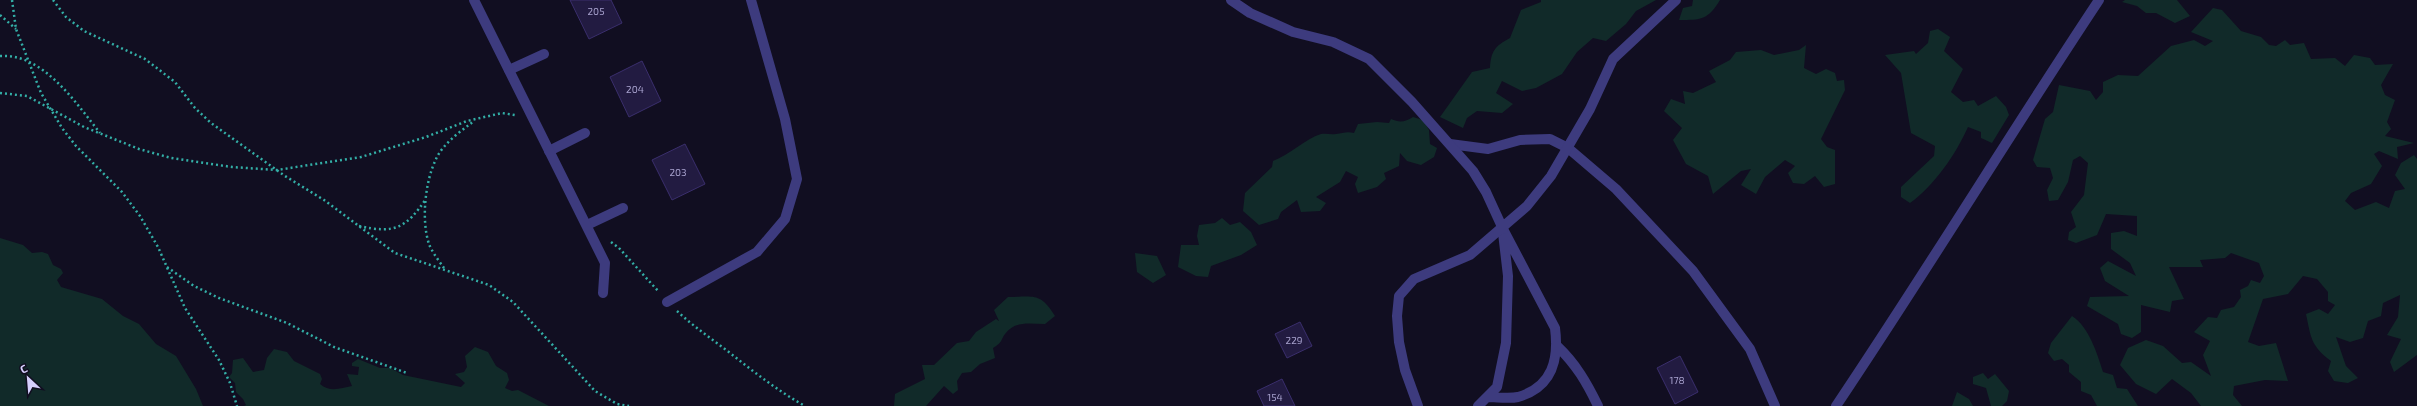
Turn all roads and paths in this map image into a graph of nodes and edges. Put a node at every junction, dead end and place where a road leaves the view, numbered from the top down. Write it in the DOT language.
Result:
graph roads {
  1 [pos="12,0"];
  2 [pos="53,0"];
  3 [pos="474,0"];
  4 [pos="751,0"];
  5 [pos="1231,0"];
  6 [pos="1676,0"];
  7 [pos="2099,0"];
  8 [pos="0,14"];
  9 [pos="16,30"];
  10 [pos="544,54"];
  11 [pos="0,56"];
  12 [pos="30,62"];
  13 [pos="509,70"];
  14 [pos="1,93"];
  15 [pos="52,111"];
  16 [pos="533,118"];
  17 [pos="476,119"];
  18 [pos="586,133"];
  19 [pos="100,134"];
  20 [pos="1450,144"];
  21 [pos="1568,148"];
  22 [pos="549,151"];
  23 [pos="277,170"];
  24 [pos="427,197"];
  25 [pos="623,208"];
  26 [pos="357,226"];
  27 [pos="589,229"];
  28 [pos="1503,229"];
  29 [pos="166,267"];
  30 [pos="444,268"];
  31 [pos="603,293"];
  32 [pos="667,302"];
  33 [pos="1557,346"];
  34 [pos="407,373"];
  35 [pos="1487,397"];
  36 [pos="236,406"];
  37 [pos="629,406"];
  38 [pos="805,406"];
  39 [pos="1418,406"];
  40 [pos="1478,406"];
  41 [pos="1598,406"];
  42 [pos="1775,406"];
  43 [pos="1836,406"];
  1 -- 9 [label="path"];
  2 -- 23 [label="path"];
  3 -- 13 [label="street"];
  4 -- 32 [label="street"];
  5 -- 20 [label="street"];
  6 -- 21 [label="street"];
  7 -- 43 [label="street"];
  8 -- 9 [label="path"];
  9 -- 12 [label="path"];
  10 -- 13 [label="street"];
  11 -- 12 [label="path"];
  12 -- 15 [label="path"];
  12 -- 19 [label="path"];
  13 -- 16 [label="street"];
  14 -- 15 [label="path"];
  15 -- 19 [label="path"];
  15 -- 29 [label="path"];
  16 -- 17 [label="path"];
  16 -- 22 [label="street"];
  17 -- 23 [label="path"];
  17 -- 24 [label="path"];
  18 -- 22 [label="street"];
  19 -- 23 [label="path"];
  20 -- 21 [label="street"];
  20 -- 28 [label="street"];
  21 -- 28 [label="street"];
  21 -- 42 [label="street"];
  22 -- 27 [label="street"];
  23 -- 26 [label="path"];
  24 -- 26 [label="path"];
  24 -- 30 [label="path"];
  25 -- 27 [label="street"];
  26 -- 30 [label="path"];
  27 -- 31 [label="street"];
  27 -- 32 [label="path"];
  28 -- 33 [label="street"];
  28 -- 35 [label="street"];
  28 -- 39 [label="street"];
  29 -- 34 [label="path"];
  29 -- 36 [label="path"];
  30 -- 37 [label="path"];
  32 -- 38 [label="path"];
  33 -- 35 [label="street"];
  33 -- 41 [label="street"];
  35 -- 40 [label="street"];
}
